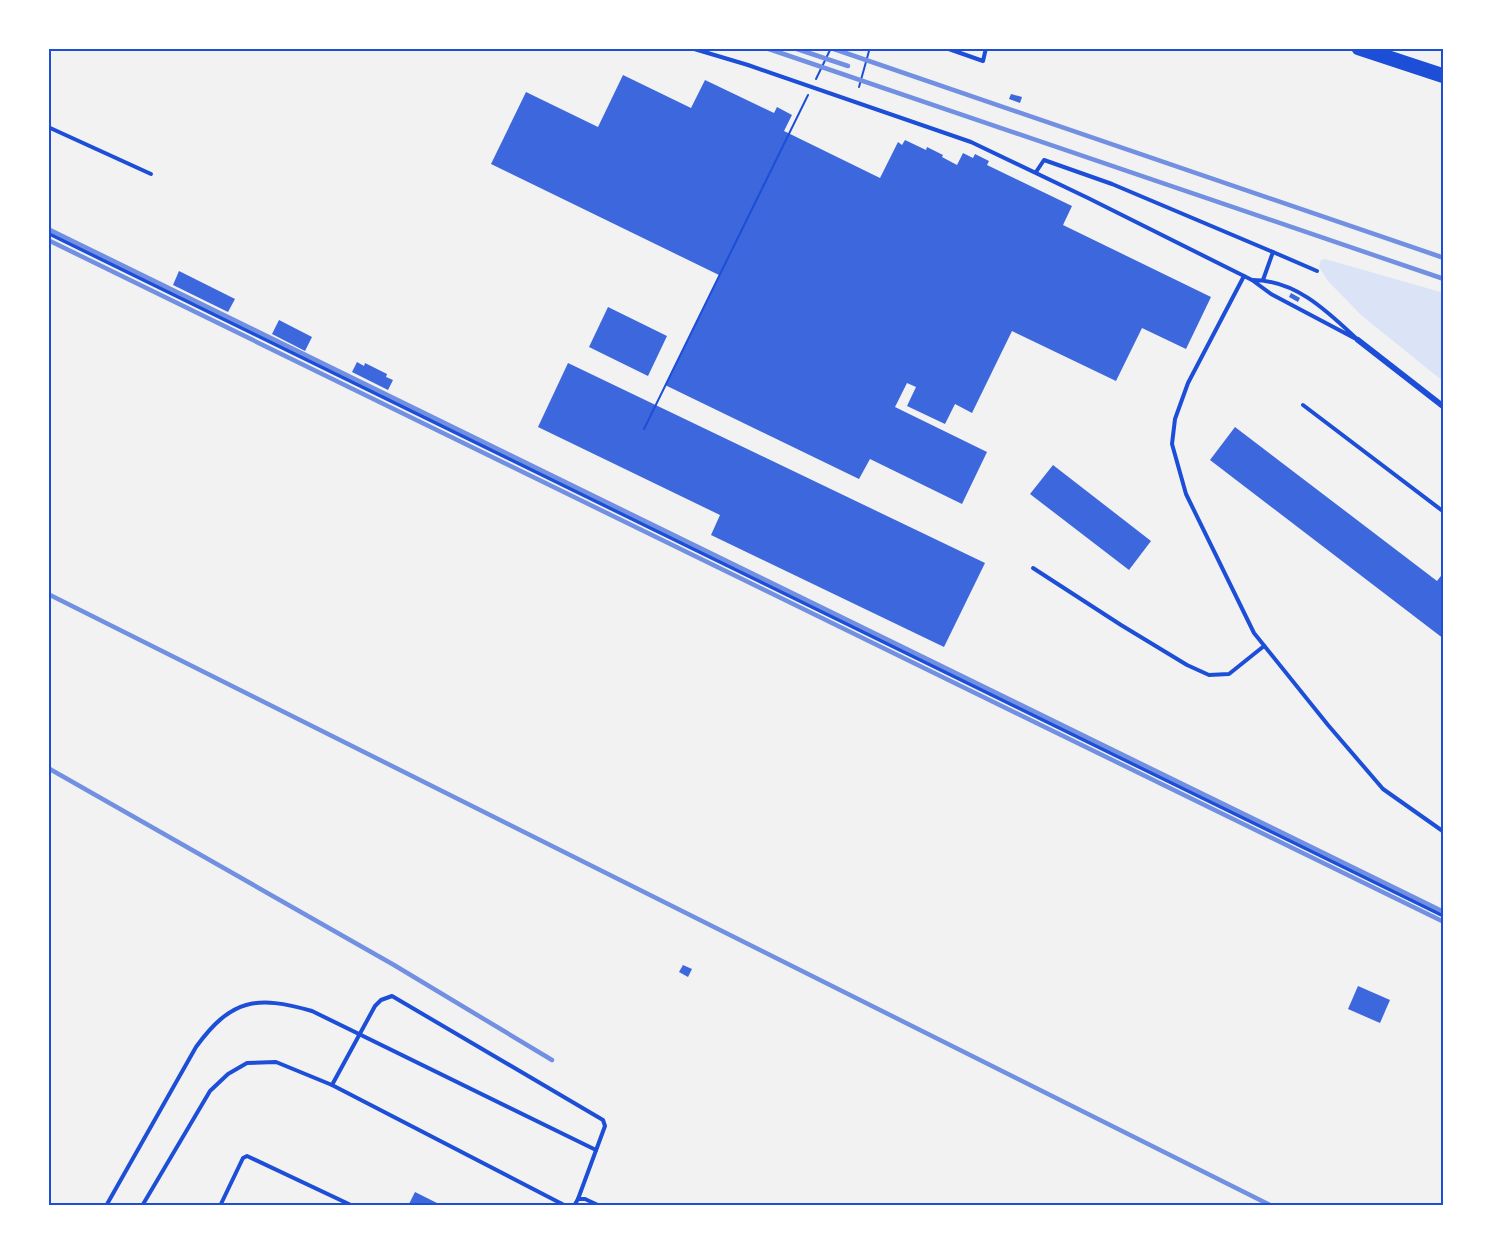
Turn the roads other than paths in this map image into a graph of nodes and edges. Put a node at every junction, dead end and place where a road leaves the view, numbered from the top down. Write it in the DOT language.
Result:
graph roads {
  1 [pos="691,48"];
  2 [pos="946,48"];
  3 [pos="987,48"];
  4 [pos="1359,48"];
  5 [pos="1444,76"];
  6 [pos="48,127"];
  7 [pos="1036,172"];
  8 [pos="152,174"];
  9 [pos="48,234"];
  10 [pos="1273,252"];
  11 [pos="1317,271"];
  12 [pos="1244,276"];
  13 [pos="1252,280"];
  14 [pos="1263,280"];
  15 [pos="1358,340"];
  16 [pos="1303,405"];
  17 [pos="1444,407"];
  18 [pos="1444,512"];
  19 [pos="1034,568"];
  20 [pos="1264,646"];
  21 [pos="1444,832"];
  22 [pos="1444,916"];
  23 [pos="359,1034"];
  24 [pos="332,1085"];
  25 [pos="596,1150"];
  26 [pos="578,1199"];
  27 [pos="106,1206"];
  28 [pos="142,1206"];
  29 [pos="220,1206"];
  30 [pos="353,1206"];
  31 [pos="566,1206"];
  32 [pos="574,1206"];
  33 [pos="600,1206"];
  1 -- 7 [label="lane"];
  2 -- 3 [label="lane"];
  4 -- 5 [label="highway"];
  6 -- 8 [label="lane"];
  7 -- 10 [label="lane"];
  7 -- 12 [label="lane"];
  9 -- 22 [label="lane"];
  10 -- 11 [label="lane"];
  10 -- 14 [label="lane"];
  12 -- 13 [label="lane"];
  12 -- 20 [label="lane"];
  13 -- 14 [label="lane"];
  13 -- 15 [label="lane"];
  14 -- 15 [label="lane"];
  15 -- 17 [label="street"];
  16 -- 18 [label="lane"];
  19 -- 20 [label="lane"];
  20 -- 21 [label="lane"];
  23 -- 24 [label="lane"];
  23 -- 25 [label="lane"];
  23 -- 25 [label="lane"];
  23 -- 27 [label="lane"];
  24 -- 28 [label="lane"];
  24 -- 31 [label="lane"];
  25 -- 26 [label="lane"];
  26 -- 32 [label="lane"];
  26 -- 33 [label="lane"];
  29 -- 30 [label="lane"];
}
